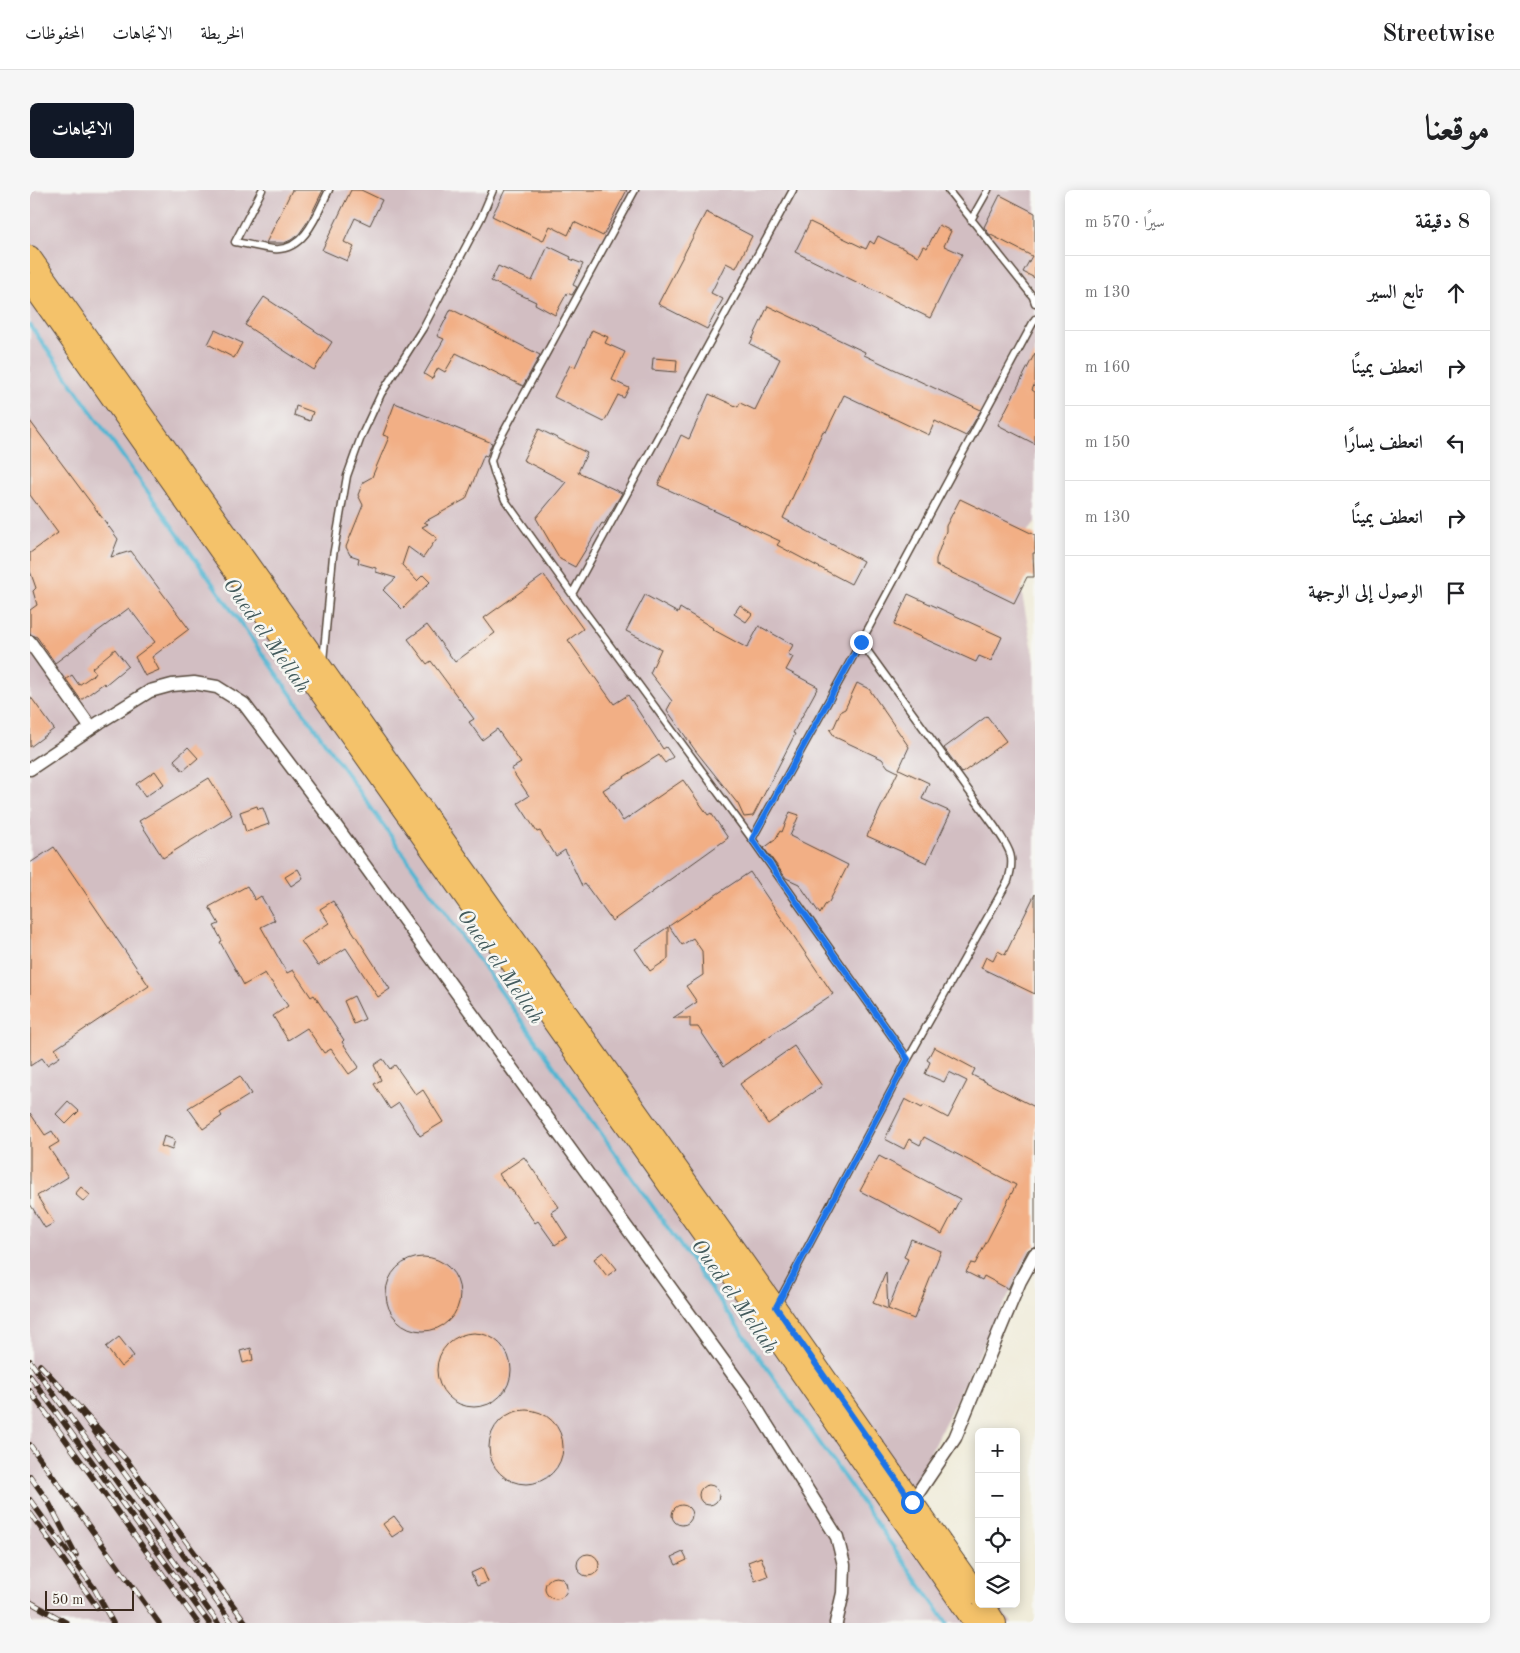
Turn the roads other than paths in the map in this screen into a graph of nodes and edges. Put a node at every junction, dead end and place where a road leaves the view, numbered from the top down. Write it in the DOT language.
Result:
graph roads {
  1 [pos="262,190"];
  2 [pos="329,190"];
  3 [pos="493,190"];
  4 [pos="635,190"];
  5 [pos="793,190"];
  6 [pos="948,190"];
  7 [pos="988,190"];
  8 [pos="971,220"];
  9 [pos="30,256"];
  10 [pos="30,283"];
  11 [pos="1035,303"];
  12 [pos="1035,319"];
  13 [pos="572,594"];
  14 [pos="30,642"];
  15 [pos="861,642"];
  16 [pos="322,670"];
  17 [pos="91,728"];
  18 [pos="30,769"];
  19 [pos="752,839"];
  20 [pos="908,1059"];
  21 [pos="1035,1254"];
  22 [pos="770,1315"];
  23 [pos="912,1502"];
  24 [pos="975,1590"];
  25 [pos="987,1608"];
  26 [pos="836,1623"];
  27 [pos="974,1623"];
  28 [pos="996,1623"];
  1 -- 2 [label="lane"];
  3 -- 16 [label="lane"];
  4 -- 13 [label="lane"];
  5 -- 13 [label="lane"];
  6 -- 8 [label="lane"];
  7 -- 8 [label="lane"];
  8 -- 11 [label="lane"];
  9 -- 16 [label="main road"];
  10 -- 22 [label="main road"];
  12 -- 15 [label="lane"];
  13 -- 19 [label="lane"];
  14 -- 17 [label="street"];
  15 -- 19 [label="lane"];
  15 -- 20 [label="lane"];
  16 -- 22 [label="main road"];
  17 -- 18 [label="street"];
  17 -- 26 [label="street"];
  19 -- 20 [label="lane"];
  20 -- 22 [label="lane"];
  21 -- 23 [label="street"];
  22 -- 23 [label="main road"];
  22 -- 27 [label="main road"];
  23 -- 24 [label="main road"];
  25 -- 28 [label="main road"];
}
